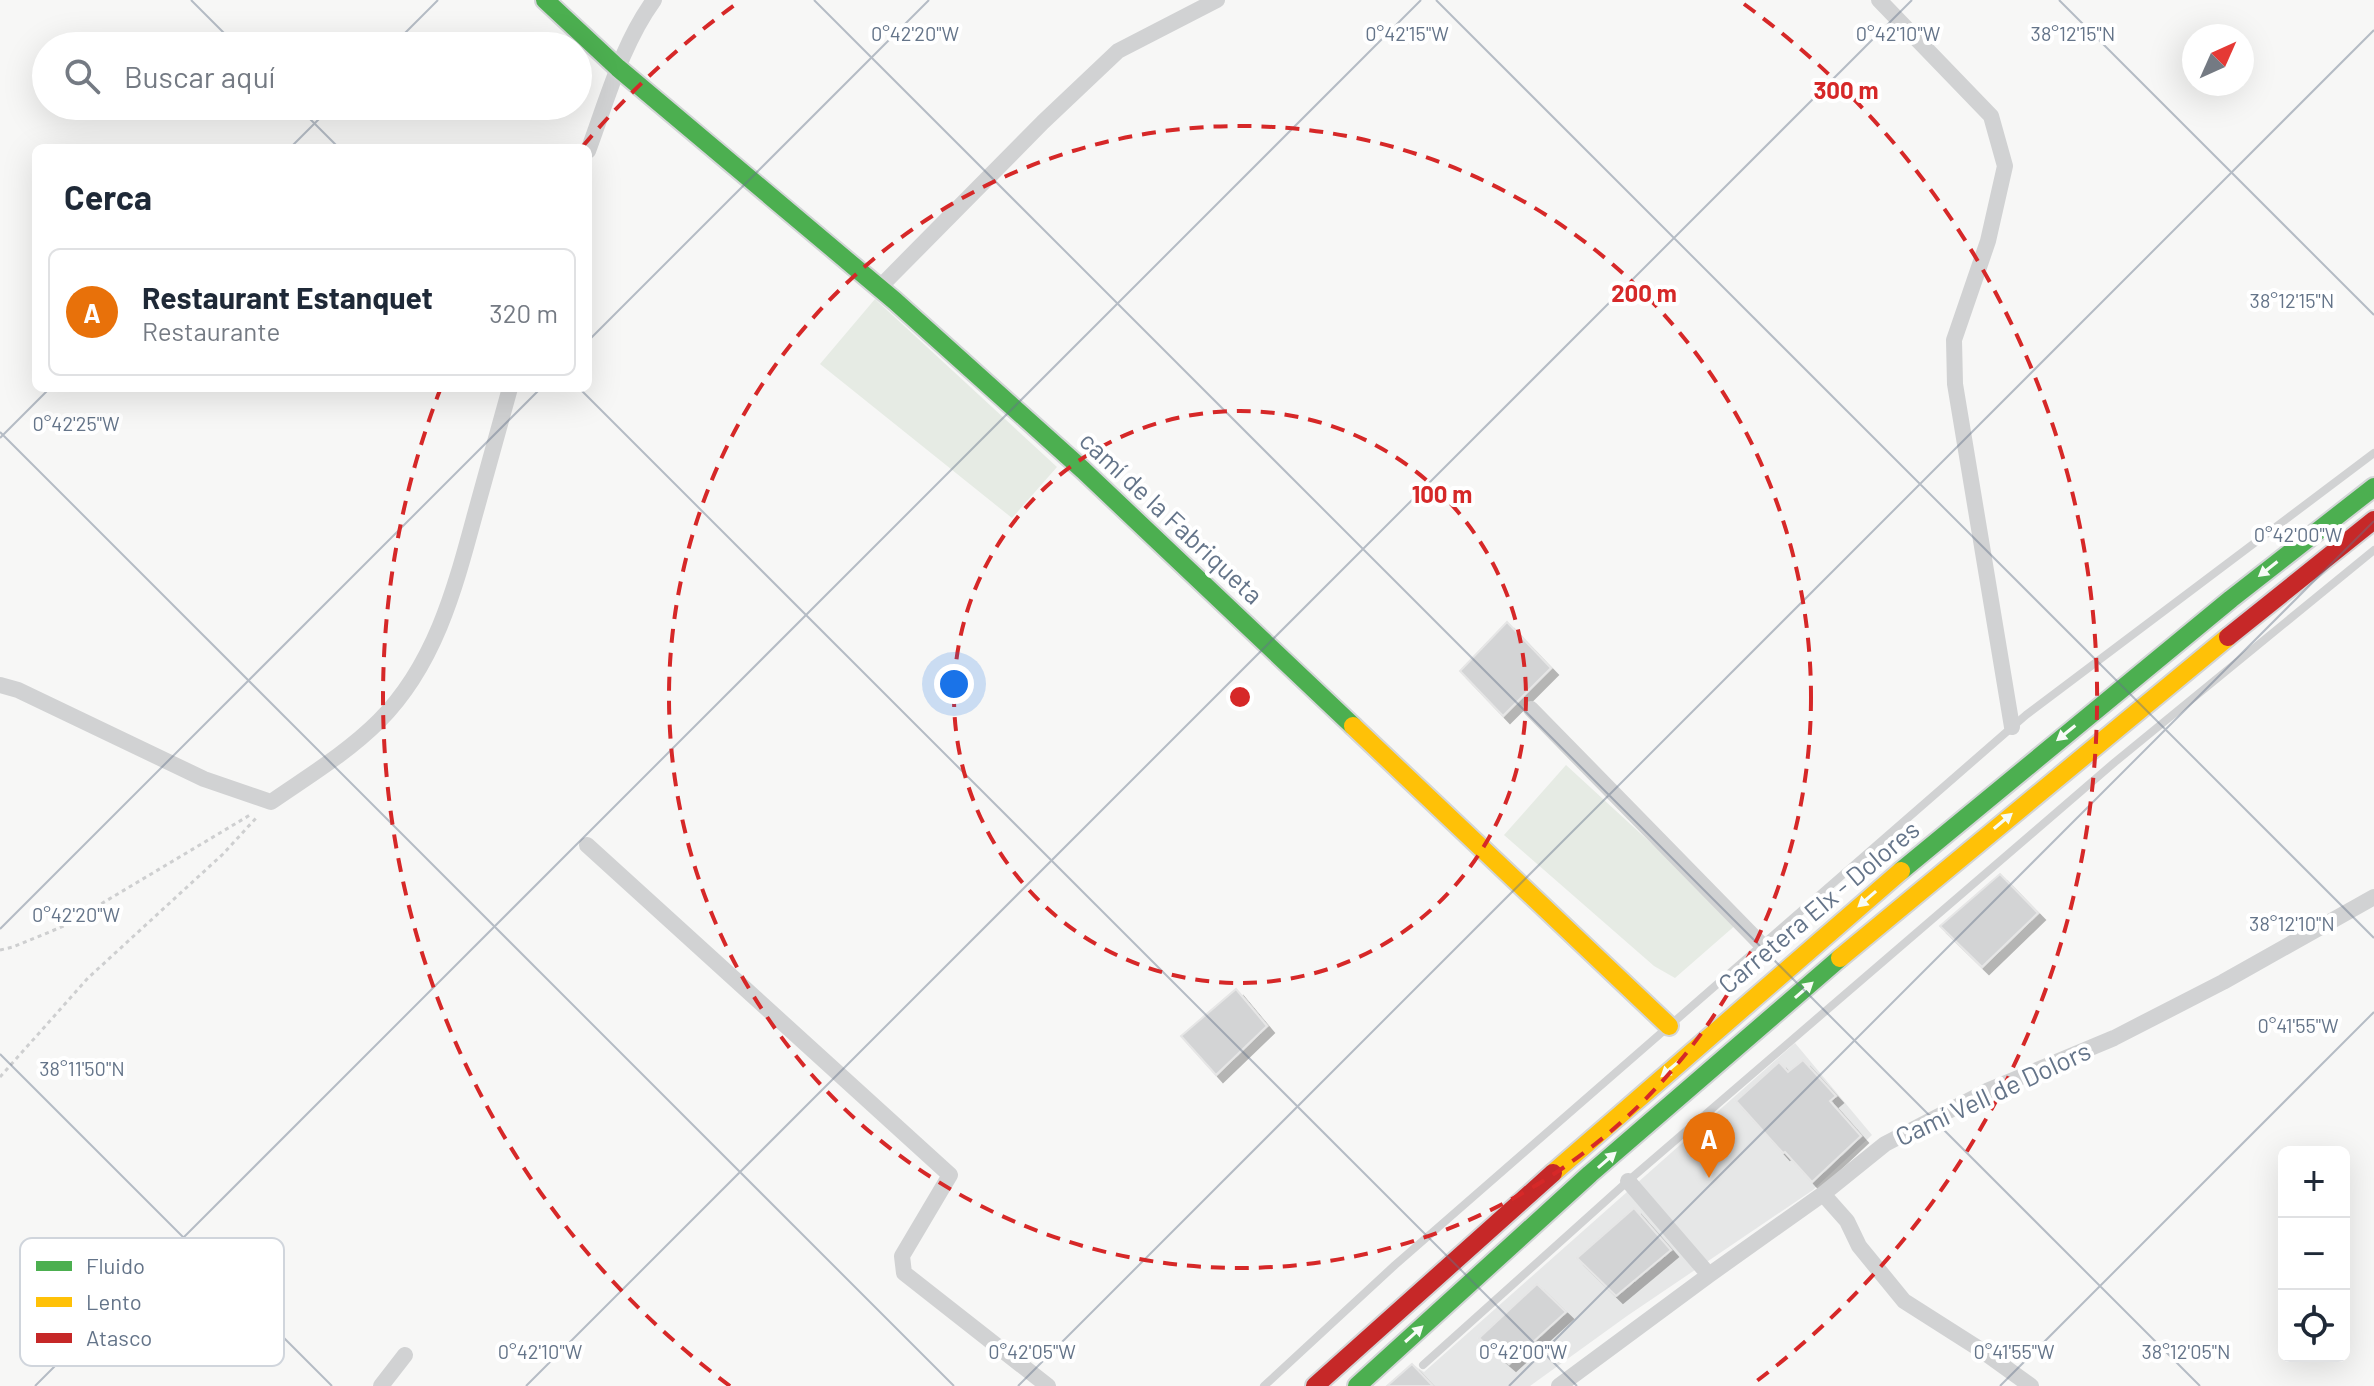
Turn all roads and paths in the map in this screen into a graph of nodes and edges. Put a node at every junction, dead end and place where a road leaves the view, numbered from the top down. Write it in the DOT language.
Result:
graph roads {
  1 [pos="545,0"];
  2 [pos="654,0"];
  3 [pos="1217,0"];
  4 [pos="1879,0"];
  5 [pos="579,32"];
  6 [pos="592,44"];
  7 [pos="618,68"];
  8 [pos="591,144"];
  9 [pos="879,288"];
  10 [pos="509,392"];
  11 [pos="2374,453"];
  12 [pos="2374,487"];
  13 [pos="2374,520"];
  14 [pos="2374,550"];
  15 [pos="0,685"];
  16 [pos="1531,709"];
  17 [pos="2012,727"];
  18 [pos="271,802"];
  19 [pos="587,845"];
  20 [pos="2374,897"];
  21 [pos="1762,945"];
  22 [pos="0,950"];
  23 [pos="1669,1026"];
  24 [pos="0,1077"];
  25 [pos="1628,1181"];
  26 [pos="1823,1194"];
  27 [pos="1709,1275"];
  28 [pos="405,1355"];
  29 [pos="1423,1365"];
  30 [pos="381,1386"];
  31 [pos="1048,1386"];
  32 [pos="1264,1386"];
  33 [pos="1315,1386"];
  34 [pos="1357,1386"];
  35 [pos="1559,1386"];
  36 [pos="2031,1386"];
  1 -- 5 [label="main road, camí de la Fabriqueta"];
  2 -- 7 [label="street"];
  3 -- 9 [label="street"];
  4 -- 17 [label="street"];
  6 -- 7 [label="main road, camí de la Fabriqueta"];
  7 -- 8 [label="street"];
  7 -- 9 [label="main road, camí de la Fabriqueta"];
  9 -- 23 [label="main road, camí de la Fabriqueta"];
  10 -- 18 [label="street"];
  11 -- 17 [label="lane"];
  12 -- 33 [label="main road, Carretera Elx - Dolores, one-way"];
  34 -- 13 [label="main road, Carretera Elx - Dolores, one-way"];
  14 -- 25 [label="lane"];
  15 -- 18 [label="street"];
  16 -- 21 [label="street"];
  17 -- 21 [label="lane"];
  18 -- 22 [label="path"];
  18 -- 24 [label="path"];
  19 -- 31 [label="street"];
  20 -- 26 [label="street, Camí Vell de Dolors"];
  21 -- 23 [label="lane"];
  23 -- 32 [label="lane"];
  25 -- 27 [label="street"];
  25 -- 29 [label="lane"];
  26 -- 27 [label="street, Camí Vell de Dolors"];
  26 -- 36 [label="street"];
  27 -- 35 [label="street, Camí Vell de Dolors"];
  28 -- 30 [label="street"];
}
